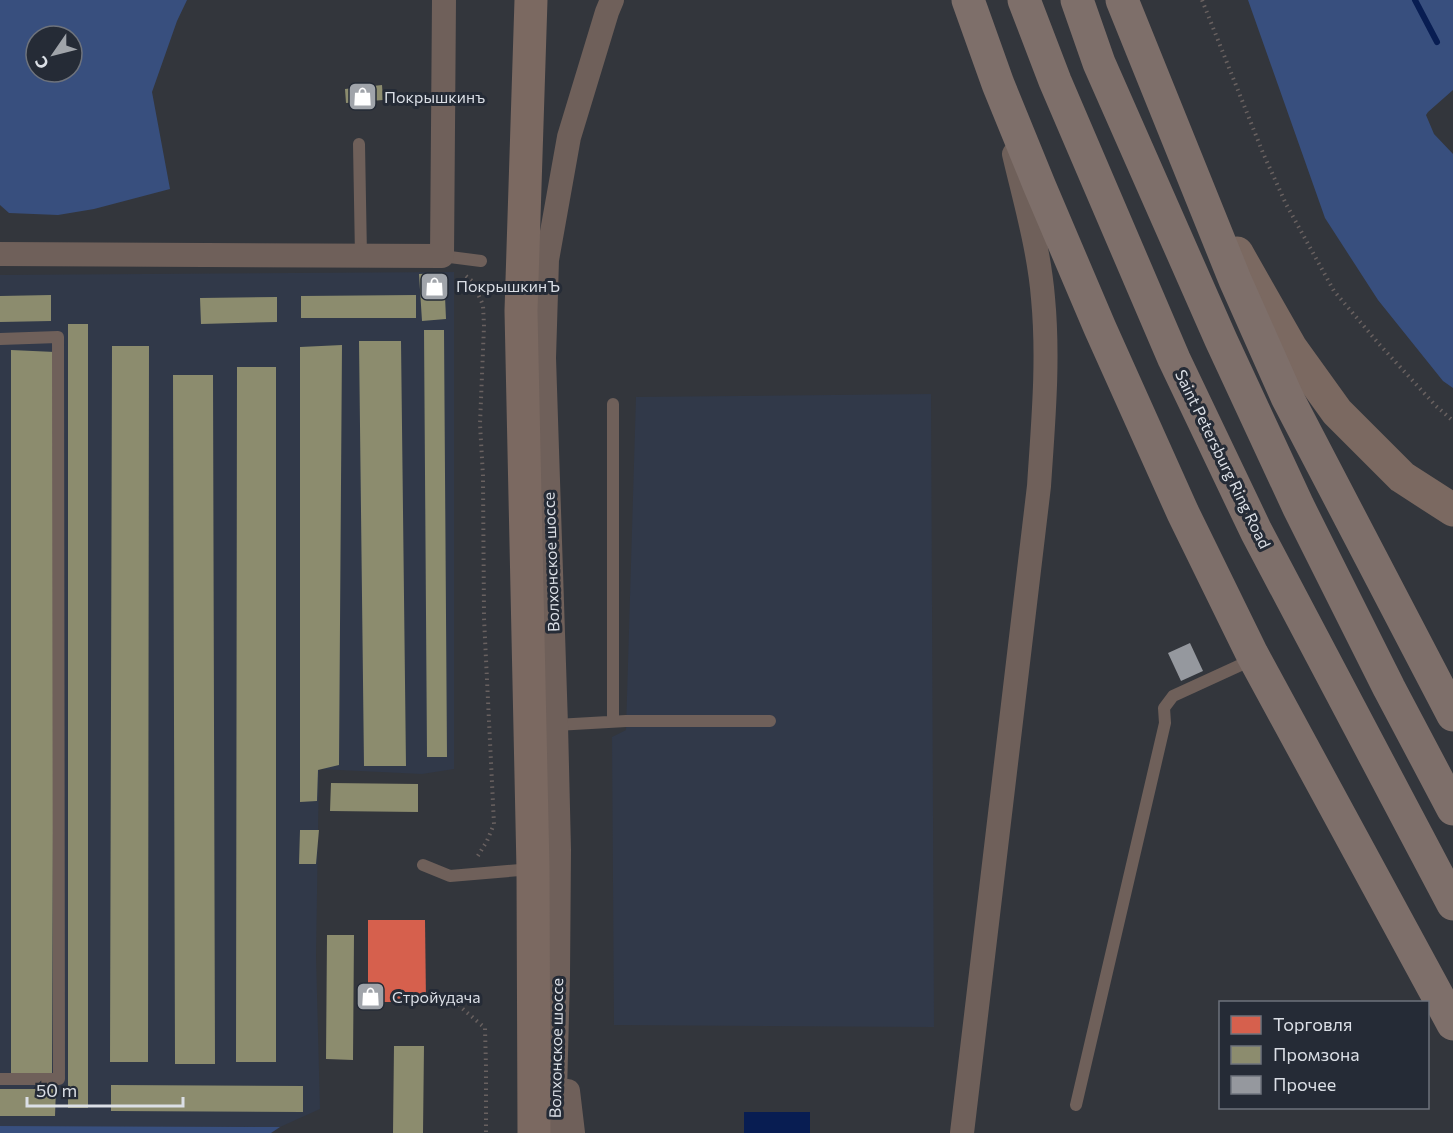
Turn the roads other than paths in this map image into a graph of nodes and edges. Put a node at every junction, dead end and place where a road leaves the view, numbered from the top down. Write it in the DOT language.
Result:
graph roads {
  1 [pos="444,0"];
  2 [pos="531,0"];
  3 [pos="612,0"];
  4 [pos="968,0"];
  5 [pos="1024,0"];
  6 [pos="1077,0"];
  7 [pos="1122,0"];
  8 [pos="998,84"];
  9 [pos="359,144"];
  10 [pos="1189,167"];
  11 [pos="0,254"];
  12 [pos="361,256"];
  13 [pos="442,256"];
  14 [pos="481,261"];
  15 [pos="0,339"];
  16 [pos="613,404"];
  17 [pos="1453,510"];
  18 [pos="1245,663"];
  19 [pos="1453,715"];
  20 [pos="614,721"];
  21 [pos="770,722"];
  22 [pos="556,725"];
  23 [pos="1453,809"];
  24 [pos="423,865"];
  25 [pos="533,869"];
  26 [pos="1453,904"];
  27 [pos="558,975"];
  28 [pos="1453,1024"];
  29 [pos="0,1079"];
  30 [pos="1076,1105"];
  31 [pos="534,1133"];
  32 [pos="554,1133"];
  33 [pos="573,1133"];
  34 [pos="962,1133"];
  1 -- 13 [label="street"];
  2 -- 25 [label="main road, Волхонское шоссе"];
  3 -- 22 [label="street, Волхонское шоссе"];
  4 -- 8 [label="highway"];
  5 -- 26 [label="highway, Saint Petersburg Ring Road"];
  6 -- 23 [label="highway"];
  7 -- 10 [label="highway"];
  8 -- 28 [label="highway"];
  8 -- 34 [label="street"];
  9 -- 12 [label="lane"];
  10 -- 17 [label="main road"];
  10 -- 19 [label="highway"];
  11 -- 12 [label="street"];
  12 -- 13 [label="street"];
  13 -- 14 [label="lane"];
  15 -- 29 [label="lane"];
  16 -- 20 [label="lane"];
  18 -- 30 [label="lane"];
  20 -- 21 [label="lane"];
  20 -- 22 [label="lane"];
  22 -- 27 [label="street, Волхонское шоссе"];
  24 -- 25 [label="lane"];
  25 -- 31 [label="main road, Волхонское шоссе"];
  27 -- 32 [label="street, Волхонское шоссе"];
  27 -- 33 [label="street"];
}
